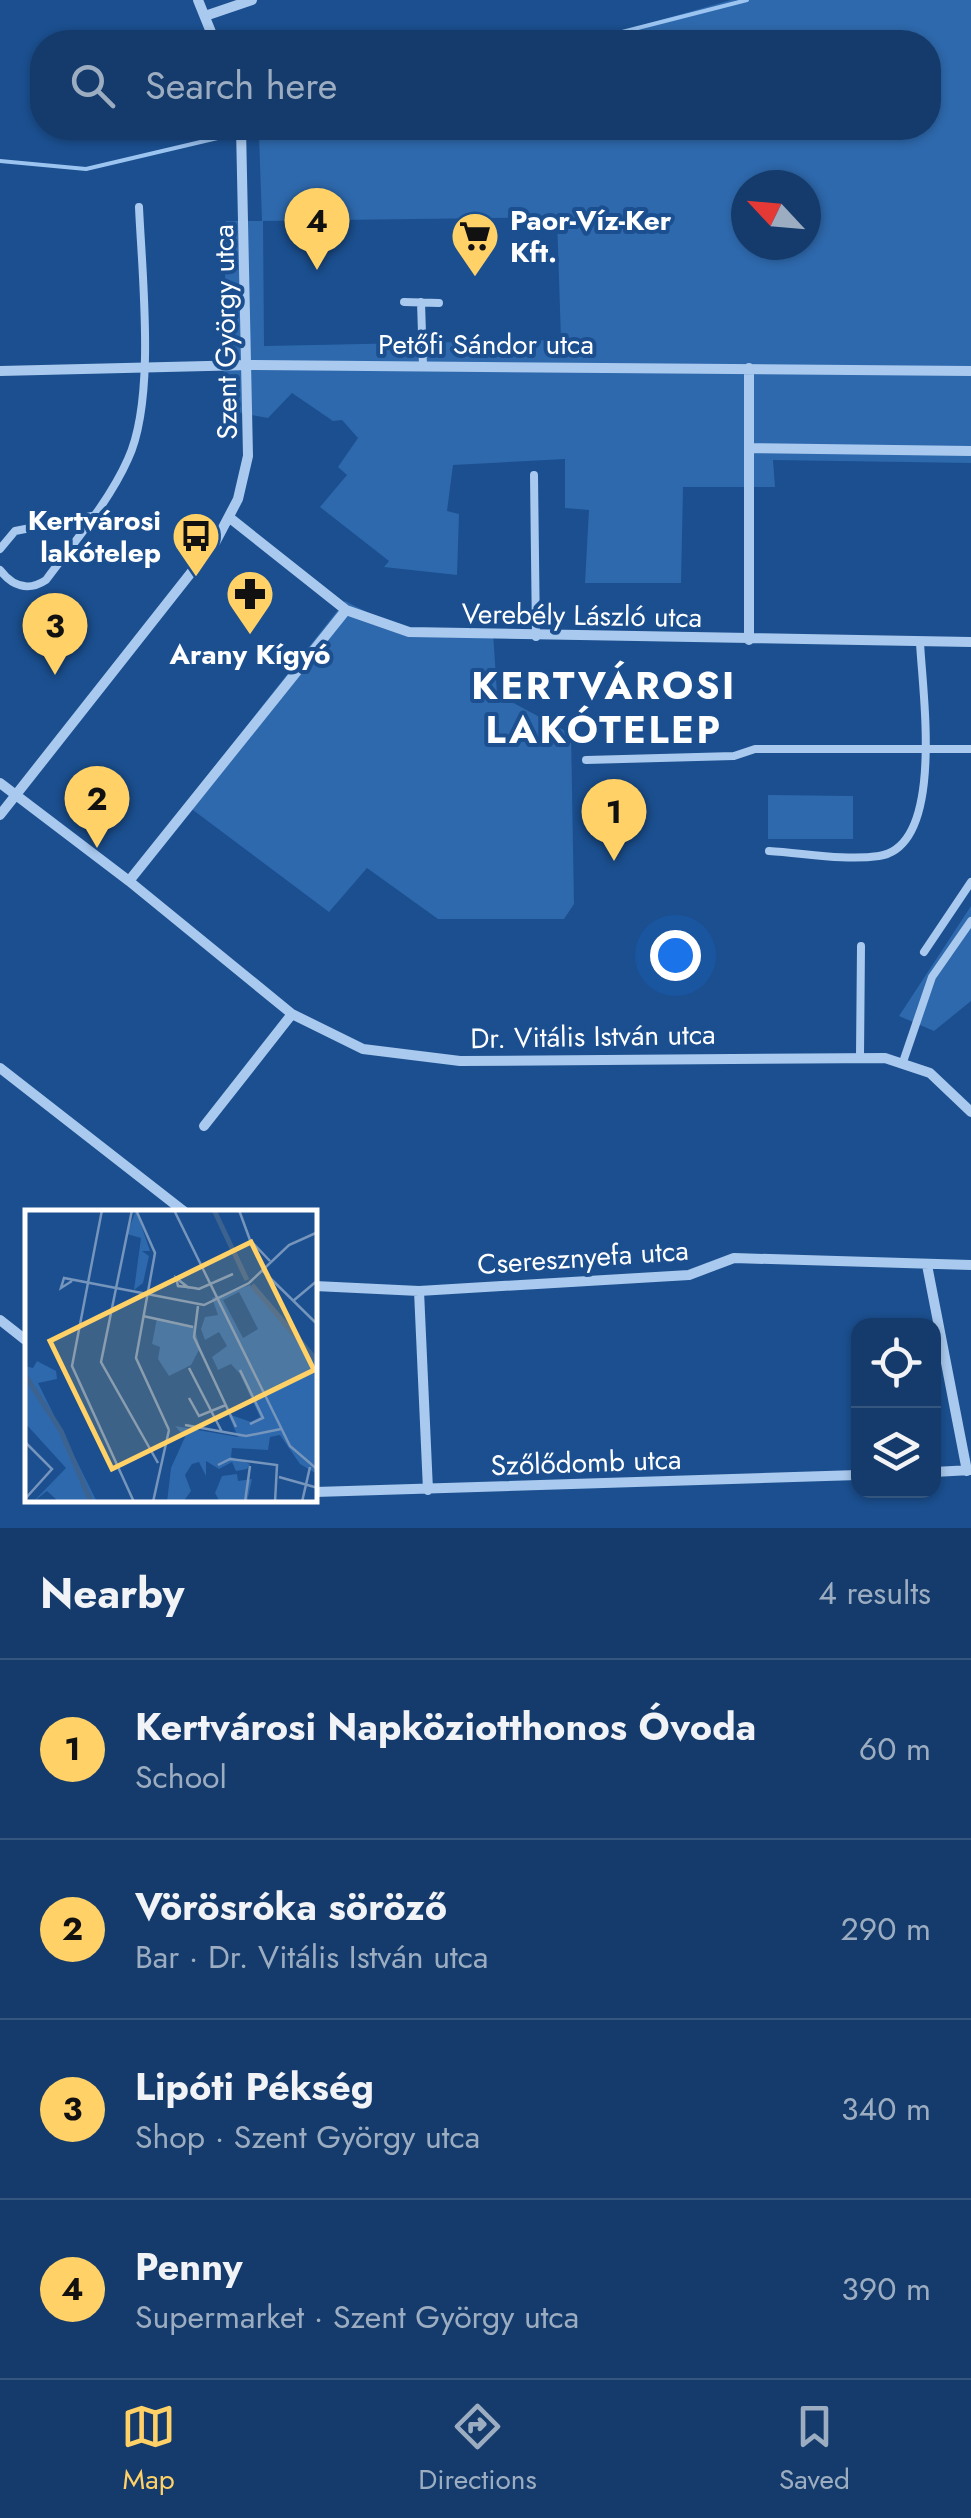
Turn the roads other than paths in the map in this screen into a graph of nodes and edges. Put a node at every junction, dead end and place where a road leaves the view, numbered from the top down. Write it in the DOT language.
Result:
graph roads {
  1 [pos="198,0"];
  2 [pos="252,0"];
  3 [pos="205,16"];
  4 [pos="210,30"];
  5 [pos="241,140"];
  6 [pos="139,207"];
  7 [pos="404,302"];
  8 [pos="422,302"];
  9 [pos="439,303"];
  10 [pos="249,365"];
  11 [pos="423,366"];
  12 [pos="748,368"];
  13 [pos="142,369"];
  14 [pos="971,371"];
  15 [pos="0,372"];
  16 [pos="749,448"];
  17 [pos="971,451"];
  18 [pos="534,475"];
  19 [pos="92,516"];
  20 [pos="230,518"];
  21 [pos="0,549"];
  22 [pos="0,570"];
  23 [pos="346,610"];
  24 [pos="536,637"];
  25 [pos="749,640"];
  26 [pos="920,642"];
  27 [pos="971,642"];
  28 [pos="923,748"];
  29 [pos="971,749"];
  30 [pos="586,760"];
  31 [pos="0,783"];
  32 [pos="16,795"];
  33 [pos="0,815"];
  34 [pos="770,851"];
  35 [pos="129,881"];
  36 [pos="971,882"];
  37 [pos="971,921"];
  38 [pos="861,946"];
  39 [pos="924,952"];
  40 [pos="292,1014"];
  41 [pos="860,1056"];
  42 [pos="904,1062"];
  43 [pos="0,1068"];
  44 [pos="971,1112"];
  45 [pos="204,1126"];
  46 [pos="182,1210"];
  47 [pos="928,1264"];
  48 [pos="971,1265"];
  49 [pos="318,1286"];
  50 [pos="419,1291"];
  51 [pos="0,1320"];
  52 [pos="25,1340"];
  53 [pos="969,1470"];
  54 [pos="941,1472"];
  55 [pos="851,1474"];
  56 [pos="428,1490"];
  57 [pos="318,1492"];
  1 -- 3 [label="street"];
  2 -- 3 [label="street"];
  3 -- 4 [label="street"];
  5 -- 10 [label="street, Szent György utca"];
  6 -- 13 [label="lane"];
  7 -- 8 [label="lane"];
  8 -- 9 [label="lane"];
  8 -- 11 [label="lane"];
  10 -- 11 [label="street, Petőfi Sándor utca"];
  10 -- 13 [label="street, Petőfi Sándor utca"];
  10 -- 20 [label="street, Szent György utca"];
  11 -- 12 [label="street, Petőfi Sándor utca"];
  12 -- 14 [label="street, Petőfi Sándor utca"];
  12 -- 16 [label="street"];
  13 -- 15 [label="street, Petőfi Sándor utca"];
  13 -- 19 [label="lane"];
  16 -- 17 [label="street"];
  16 -- 25 [label="street"];
  18 -- 24 [label="lane"];
  19 -- 21 [label="lane"];
  19 -- 22 [label="lane"];
  20 -- 23 [label="street, Verebély László utca"];
  20 -- 32 [label="street, Szent György utca"];
  23 -- 24 [label="street, Verebély László utca"];
  23 -- 35 [label="street"];
  24 -- 25 [label="street, Verebély László utca"];
  25 -- 26 [label="street, Verebély László utca"];
  26 -- 27 [label="street, Verebély László utca"];
  26 -- 28 [label="lane"];
  28 -- 29 [label="lane"];
  28 -- 30 [label="lane"];
  28 -- 34 [label="lane"];
  31 -- 32 [label="street, Dr. Vitális István utca"];
  32 -- 33 [label="street, Szent György utca"];
  32 -- 35 [label="street, Dr. Vitális István utca"];
  35 -- 40 [label="street, Dr. Vitális István utca"];
  36 -- 39 [label="lane"];
  37 -- 42 [label="lane"];
  38 -- 41 [label="lane"];
  40 -- 41 [label="street, Dr. Vitális István utca"];
  40 -- 45 [label="street"];
  41 -- 42 [label="street, Dr. Vitális István utca"];
  42 -- 44 [label="street"];
  43 -- 46 [label="street"];
  47 -- 48 [label="street, Cseresznyefa utca"];
  47 -- 50 [label="street, Cseresznyefa utca"];
  47 -- 53 [label="street"];
  49 -- 50 [label="street, Cseresznyefa utca"];
  50 -- 56 [label="street"];
  51 -- 52 [label="street"];
  53 -- 54 [label="street"];
  55 -- 56 [label="street, Szőlődomb utca"];
  56 -- 57 [label="street, Szőlődomb utca"];
}
